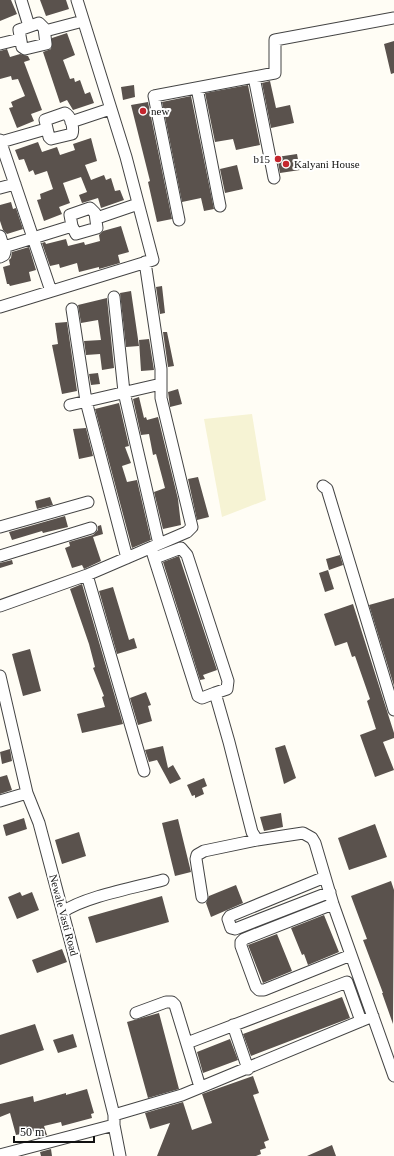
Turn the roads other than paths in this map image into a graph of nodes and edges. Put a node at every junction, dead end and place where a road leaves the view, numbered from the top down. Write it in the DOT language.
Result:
graph roads {
  1 [pos="21,0"];
  2 [pos="77,0"];
  3 [pos="394,18"];
  4 [pos="84,21"];
  5 [pos="29,26"];
  6 [pos="44,31"];
  7 [pos="20,39"];
  8 [pos="0,44"];
  9 [pos="254,77"];
  10 [pos="197,88"];
  11 [pos="110,110"];
  12 [pos="71,122"];
  13 [pos="46,129"];
  14 [pos="0,141"];
  15 [pos="274,178"];
  16 [pos="15,184"];
  17 [pos="0,188"];
  18 [pos="138,204"];
  19 [pos="220,206"];
  20 [pos="97,218"];
  21 [pos="179,220"];
  22 [pos="72,226"];
  23 [pos="33,239"];
  24 [pos="1,246"];
  25 [pos="145,262"];
  26 [pos="51,291"];
  27 [pos="114,298"];
  28 [pos="0,307"];
  29 [pos="72,309"];
  30 [pos="161,384"];
  31 [pos="124,392"];
  32 [pos="86,401"];
  33 [pos="70,405"];
  34 [pos="323,486"];
  35 [pos="88,502"];
  36 [pos="0,527"];
  37 [pos="91,528"];
  38 [pos="155,550"];
  39 [pos="0,556"];
  40 [pos="127,558"];
  41 [pos="87,575"];
  42 [pos="0,606"];
  43 [pos="0,676"];
  44 [pos="215,693"];
  45 [pos="394,710"];
  46 [pos="144,771"];
  47 [pos="28,793"];
  48 [pos="0,801"];
  49 [pos="258,840"];
  50 [pos="325,877"];
  51 [pos="163,880"];
  52 [pos="330,892"];
  53 [pos="202,897"];
  54 [pos="333,904"];
  55 [pos="63,912"];
  56 [pos="351,955"];
  57 [pos="136,1013"];
  58 [pos="373,1016"];
  59 [pos="361,1021"];
  60 [pos="233,1025"];
  61 [pos="187,1043"];
  62 [pos="248,1069"];
  63 [pos="394,1076"];
  64 [pos="200,1087"];
  65 [pos="114,1120"];
  66 [pos="0,1155"];
  67 [pos="120,1156"];
  1 -- 5 [label="street"];
  2 -- 4 [label="street"];
  3 -- 9 [label="street"];
  4 -- 6 [label="street"];
  4 -- 11 [label="street"];
  5 -- 6 [label="street"];
  5 -- 7 [label="street"];
  6 -- 7 [label="street"];
  7 -- 8 [label="street"];
  9 -- 10 [label="street"];
  9 -- 15 [label="street"];
  10 -- 19 [label="street"];
  10 -- 21 [label="street"];
  11 -- 12 [label="street"];
  11 -- 18 [label="street"];
  12 -- 13 [label="street"];
  12 -- 13 [label="street"];
  13 -- 14 [label="street"];
  14 -- 16 [label="street"];
  16 -- 17 [label="street"];
  16 -- 23 [label="street"];
  18 -- 20 [label="street"];
  18 -- 25 [label="street"];
  20 -- 22 [label="street"];
  20 -- 22 [label="street"];
  22 -- 23 [label="street"];
  23 -- 24 [label="street"];
  23 -- 26 [label="street"];
  25 -- 26 [label="street"];
  25 -- 30 [label="street"];
  26 -- 28 [label="street"];
  27 -- 31 [label="street"];
  29 -- 32 [label="street"];
  30 -- 31 [label="street"];
  30 -- 38 [label="street"];
  31 -- 32 [label="street"];
  31 -- 38 [label="street"];
  32 -- 33 [label="street"];
  32 -- 40 [label="street"];
  34 -- 45 [label="street"];
  35 -- 36 [label="street"];
  37 -- 39 [label="street"];
  38 -- 40 [label="street"];
  38 -- 44 [label="street"];
  38 -- 44 [label="street"];
  40 -- 41 [label="street"];
  41 -- 42 [label="street"];
  41 -- 46 [label="street"];
  43 -- 47 [label="street, Newale Vasti Road"];
  44 -- 49 [label="street"];
  47 -- 48 [label="street"];
  47 -- 55 [label="street, Newale Vasti Road"];
  49 -- 50 [label="street"];
  49 -- 53 [label="street"];
  50 -- 52 [label="street"];
  50 -- 52 [label="street"];
  51 -- 55 [label="street"];
  52 -- 54 [label="street"];
  54 -- 56 [label="street"];
  54 -- 56 [label="street"];
  55 -- 65 [label="street, Newale Vasti Road"];
  56 -- 58 [label="street"];
  57 -- 61 [label="street"];
  58 -- 59 [label="street"];
  58 -- 63 [label="street"];
  59 -- 60 [label="street"];
  59 -- 62 [label="street"];
  60 -- 61 [label="street"];
  60 -- 62 [label="street"];
  61 -- 64 [label="street"];
  62 -- 64 [label="street"];
  64 -- 65 [label="street"];
  65 -- 66 [label="street"];
  65 -- 67 [label="street, Newale Vasti Road"];
}
